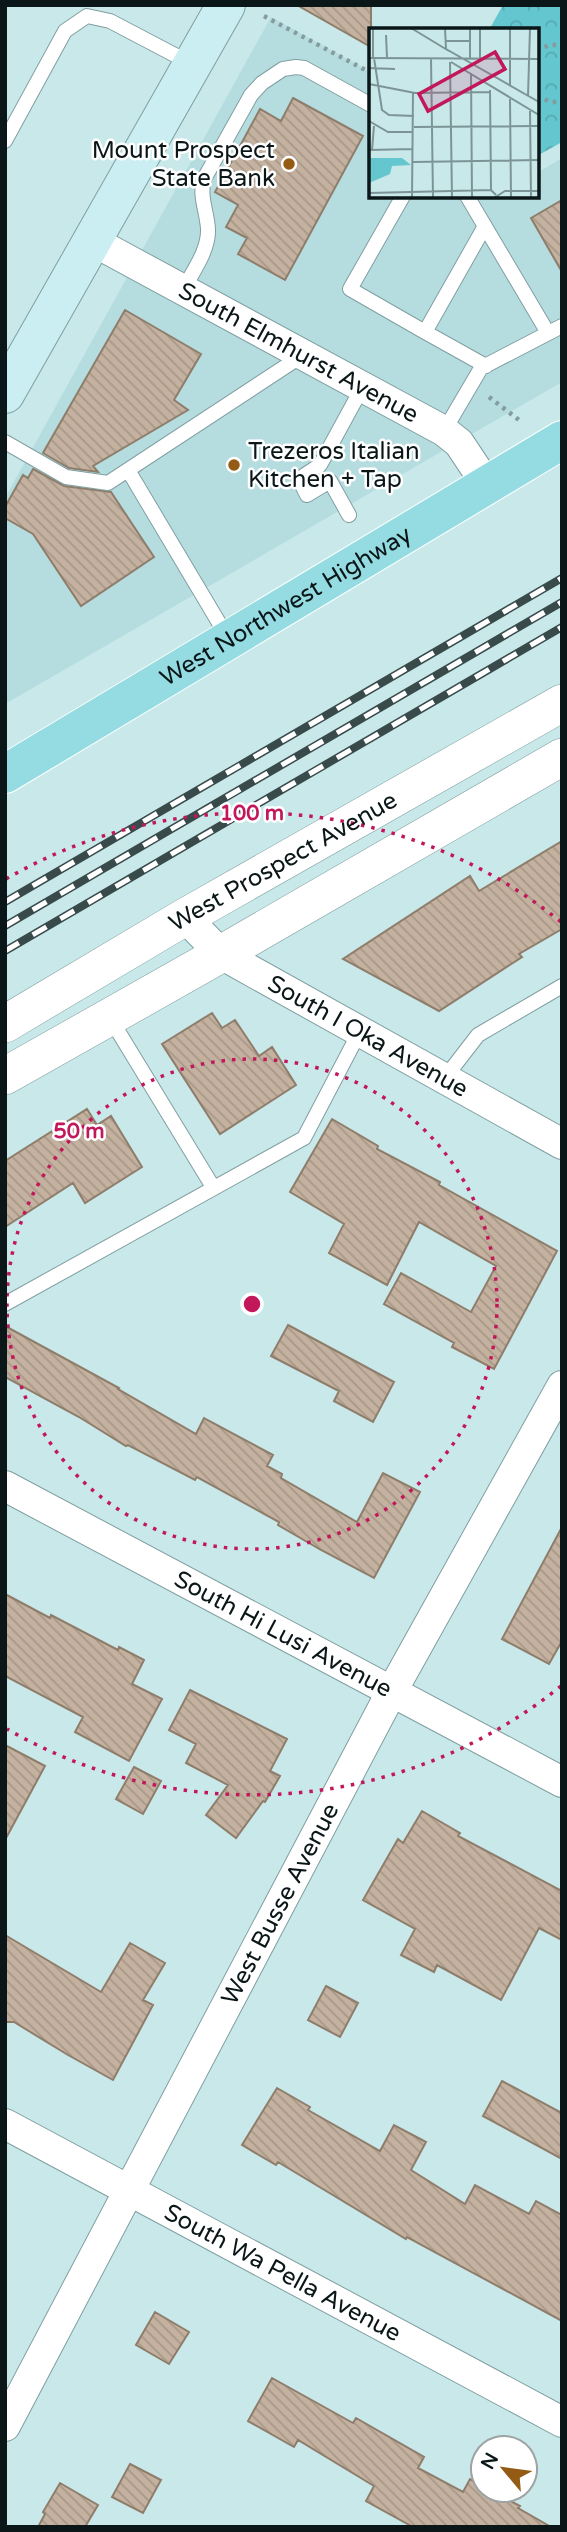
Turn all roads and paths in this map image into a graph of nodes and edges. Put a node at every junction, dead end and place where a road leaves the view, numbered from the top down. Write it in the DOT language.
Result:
graph roads {
  1 [pos="226,5"];
  2 [pos="264,16"];
  3 [pos="562,45"];
  4 [pos="539,50"];
  5 [pos="192,64"];
  6 [pos="369,72"];
  7 [pos="539,97"];
  8 [pos="562,102"];
  9 [pos="369,104"];
  10 [pos="5,141"];
  11 [pos="401,198"];
  12 [pos="468,198"];
  13 [pos="485,226"];
  14 [pos="91,240"];
  15 [pos="183,290"];
  16 [pos="562,326"];
  17 [pos="425,332"];
  18 [pos="548,334"];
  19 [pos="303,355"];
  20 [pos="486,366"];
  21 [pos="362,388"];
  22 [pos="5,394"];
  23 [pos="487,395"];
  24 [pos="519,420"];
  25 [pos="444,431"];
  26 [pos="562,440"];
  27 [pos="5,442"];
  28 [pos="320,465"];
  29 [pos="128,470"];
  30 [pos="330,481"];
  31 [pos="487,485"];
  32 [pos="349,515"];
  33 [pos="228,640"];
  34 [pos="562,704"];
  35 [pos="562,757"];
  36 [pos="7,772"];
  37 [pos="185,917"];
  38 [pos="221,954"];
  39 [pos="562,986"];
  40 [pos="110,1017"];
  41 [pos="5,1024"];
  42 [pos="360,1031"];
  43 [pos="5,1076"];
  44 [pos="444,1079"];
  45 [pos="562,1144"];
  46 [pos="214,1187"];
  47 [pos="5,1304"];
  48 [pos="562,1386"];
  49 [pos="5,1486"];
  50 [pos="392,1691"];
  51 [pos="562,1782"];
  52 [pos="5,2124"];
  53 [pos="130,2192"];
  54 [pos="562,2421"];
  55 [pos="5,2427"];
  1 -- 5 [label="main road"];
  2 -- 6 [label="path"];
  3 -- 4 [label="path"];
  5 -- 10 [label="lane"];
  5 -- 14 [label="main road"];
  7 -- 8 [label="path"];
  9 -- 15 [label="lane"];
  11 -- 17 [label="lane"];
  12 -- 13 [label="lane"];
  13 -- 17 [label="lane"];
  13 -- 18 [label="lane"];
  14 -- 15 [label="street, South Elmhurst Avenue"];
  14 -- 22 [label="main road"];
  15 -- 19 [label="street, South Elmhurst Avenue"];
  16 -- 18 [label="lane"];
  17 -- 20 [label="lane"];
  18 -- 20 [label="lane"];
  19 -- 21 [label="street, South Elmhurst Avenue"];
  19 -- 29 [label="lane"];
  20 -- 25 [label="lane"];
  21 -- 25 [label="street, South Elmhurst Avenue"];
  21 -- 28 [label="lane"];
  23 -- 24 [label="path"];
  25 -- 31 [label="street, South Elmhurst Avenue"];
  26 -- 31 [label="main road, West Northwest Highway"];
  27 -- 29 [label="lane"];
  28 -- 30 [label="lane"];
  28 -- 30 [label="lane"];
  29 -- 33 [label="lane"];
  30 -- 32 [label="lane"];
  31 -- 33 [label="main road, West Northwest Highway"];
  33 -- 36 [label="main road, West Northwest Highway"];
  34 -- 37 [label="street, West Prospect Avenue"];
  35 -- 38 [label="street, West Prospect Avenue"];
  37 -- 38 [label="street, South I Oka Avenue"];
  37 -- 41 [label="street, West Prospect Avenue"];
  38 -- 40 [label="street, West Prospect Avenue"];
  38 -- 42 [label="street, South I Oka Avenue"];
  39 -- 44 [label="lane"];
  40 -- 43 [label="street, West Prospect Avenue"];
  40 -- 46 [label="lane"];
  42 -- 44 [label="street, South I Oka Avenue"];
  42 -- 46 [label="lane"];
  44 -- 45 [label="street, South I Oka Avenue"];
  46 -- 47 [label="lane"];
  48 -- 50 [label="street, West Busse Avenue"];
  49 -- 50 [label="street, South Hi Lusi Avenue"];
  50 -- 51 [label="street, South Hi Lusi Avenue"];
  50 -- 53 [label="street, West Busse Avenue"];
  52 -- 53 [label="street, South Wa Pella Avenue"];
  53 -- 54 [label="street, South Wa Pella Avenue"];
  53 -- 55 [label="street, West Busse Avenue"];
}
